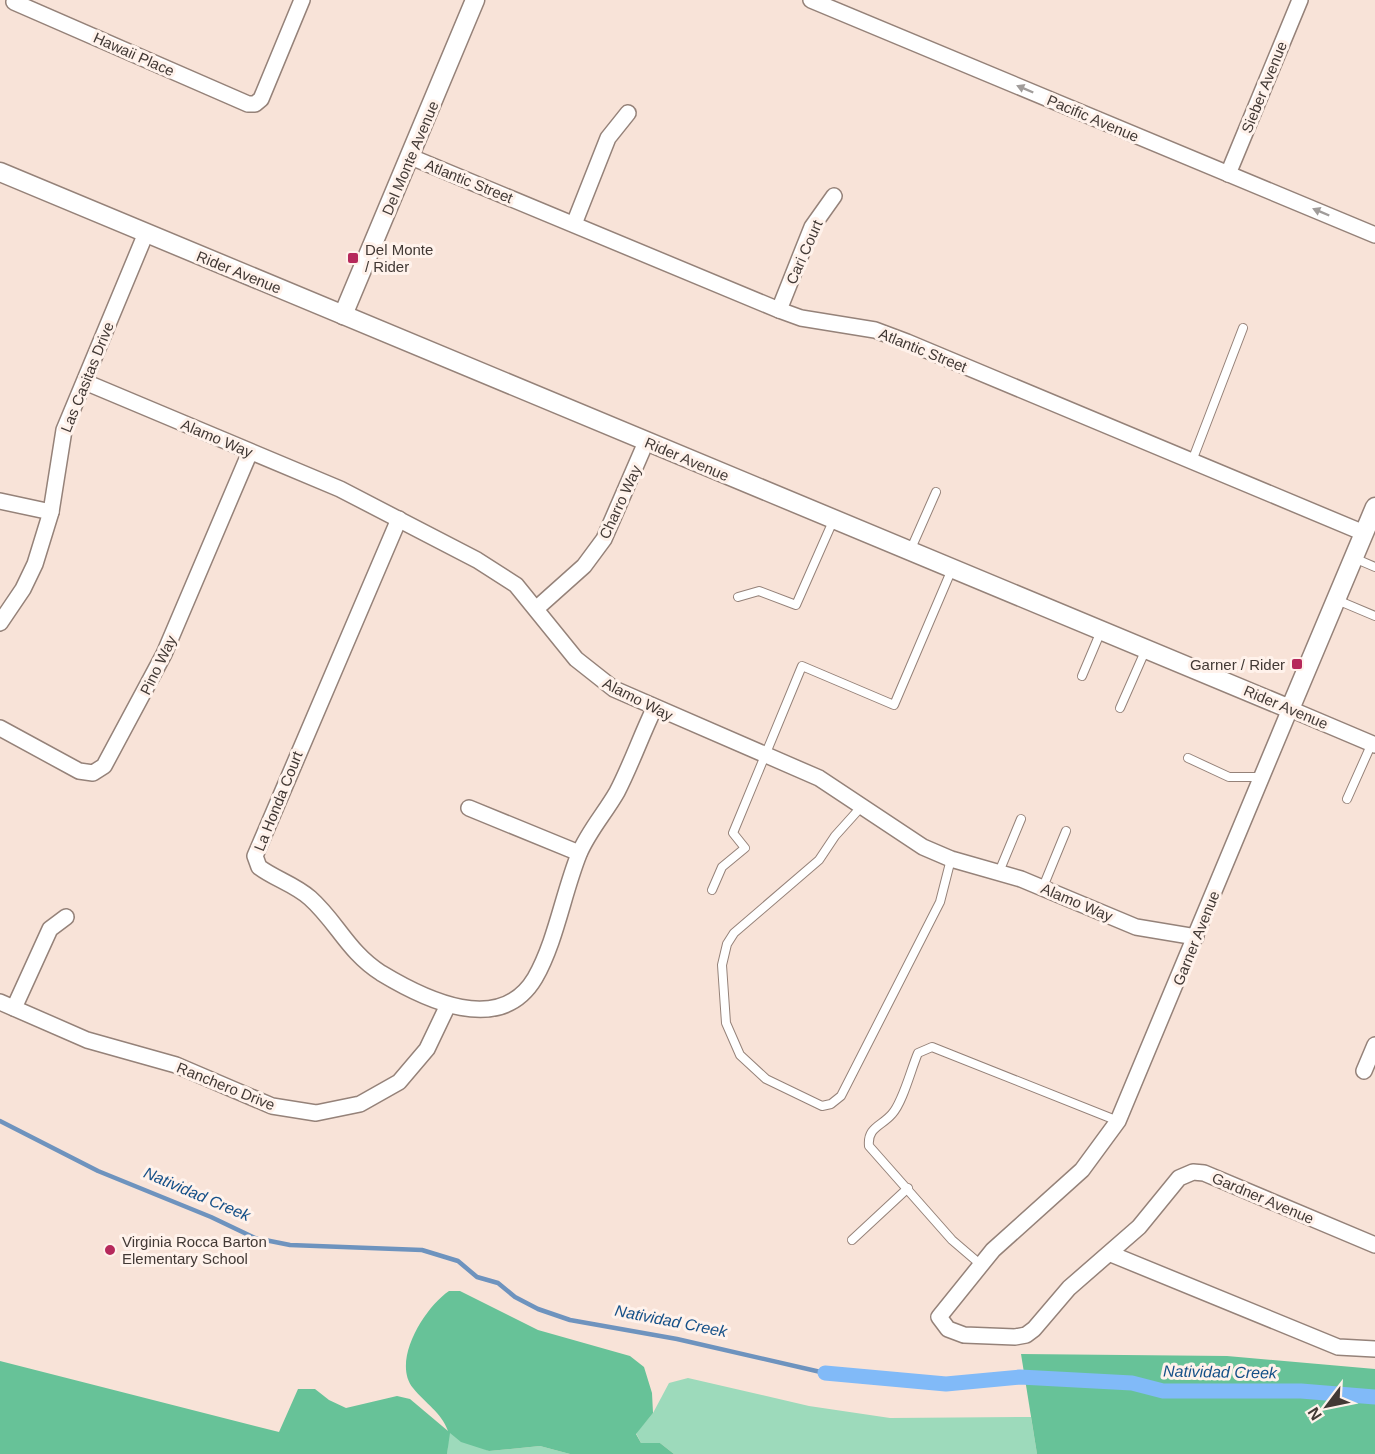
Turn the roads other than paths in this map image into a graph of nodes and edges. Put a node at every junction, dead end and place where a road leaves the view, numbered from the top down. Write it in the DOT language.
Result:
graph roads {
  1 [pos="302,0"];
  2 [pos="475,0"];
  3 [pos="811,0"];
  4 [pos="1300,0"];
  5 [pos="14,2"];
  6 [pos="628,113"];
  7 [pos="411,157"];
  8 [pos="0,172"];
  9 [pos="1228,174"];
  10 [pos="834,196"];
  11 [pos="574,224"];
  12 [pos="146,233"];
  13 [pos="1375,235"];
  14 [pos="779,310"];
  15 [pos="343,315"];
  16 [pos="1243,328"];
  17 [pos="85,382"];
  18 [pos="646,442"];
  19 [pos="249,452"];
  20 [pos="1192,461"];
  21 [pos="936,492"];
  22 [pos="0,501"];
  23 [pos="1375,507"];
  24 [pos="51,512"];
  25 [pos="399,519"];
  26 [pos="833,521"];
  27 [pos="1364,533"];
  28 [pos="909,552"];
  29 [pos="1354,558"];
  30 [pos="1375,567"];
  31 [pos="952,569"];
  32 [pos="738,597"];
  33 [pos="1337,600"];
  34 [pos="537,608"];
  35 [pos="1375,616"];
  36 [pos="0,623"];
  37 [pos="1101,631"];
  38 [pos="1146,650"];
  39 [pos="1082,676"];
  40 [pos="1120,708"];
  41 [pos="654,709"];
  42 [pos="1290,709"];
  43 [pos="0,728"];
  44 [pos="1374,744"];
  45 [pos="765,755"];
  46 [pos="1188,758"];
  47 [pos="1262,777"];
  48 [pos="1347,799"];
  49 [pos="862,806"];
  50 [pos="469,808"];
  51 [pos="1021,819"];
  52 [pos="1066,831"];
  53 [pos="579,853"];
  54 [pos="951,859"];
  55 [pos="999,872"];
  56 [pos="1043,887"];
  57 [pos="712,890"];
  58 [pos="66,917"];
  59 [pos="1196,937"];
  60 [pos="7,1005"];
  61 [pos="448,1005"];
  62 [pos="1375,1045"];
  63 [pos="1364,1071"];
  64 [pos="1118,1120"];
  65 [pos="908,1188"];
  66 [pos="852,1240"];
  67 [pos="1375,1245"];
  68 [pos="1111,1254"];
  69 [pos="980,1264"];
  70 [pos="939,1317"];
  71 [pos="1375,1349"];
  1 -- 5 [label="street, Hawaii Place"];
  2 -- 7 [label="street, Del Monte Avenue"];
  9 -- 3 [label="street, Pacific Avenue, one-way"];
  4 -- 9 [label="street, Sieber Avenue"];
  6 -- 11 [label="street"];
  7 -- 11 [label="street, Atlantic Street"];
  7 -- 15 [label="street, Del Monte Avenue"];
  8 -- 12 [label="street, Rider Avenue"];
  13 -- 9 [label="street, Pacific Avenue, one-way"];
  10 -- 14 [label="street, Cari Court"];
  11 -- 14 [label="street, Atlantic Street"];
  12 -- 15 [label="street, Rider Avenue"];
  12 -- 17 [label="street, Las Casitas Drive"];
  14 -- 20 [label="street, Atlantic Street"];
  15 -- 18 [label="street, Rider Avenue"];
  16 -- 20 [label="lane"];
  17 -- 19 [label="street, Alamo Way"];
  17 -- 24 [label="street, Las Casitas Drive"];
  18 -- 26 [label="street, Rider Avenue"];
  18 -- 34 [label="street, Charro Way"];
  19 -- 25 [label="street, Alamo Way"];
  19 -- 43 [label="street, Pino Way"];
  20 -- 27 [label="street, Atlantic Street"];
  21 -- 28 [label="lane"];
  22 -- 24 [label="street"];
  23 -- 27 [label="street, Garner Avenue"];
  24 -- 36 [label="street, Las Casitas Drive"];
  25 -- 34 [label="street, Alamo Way"];
  25 -- 61 [label="street, La Honda Court"];
  26 -- 28 [label="street, Rider Avenue"];
  26 -- 32 [label="lane"];
  27 -- 29 [label="street, Garner Avenue"];
  28 -- 31 [label="street, Rider Avenue"];
  29 -- 30 [label="lane"];
  29 -- 33 [label="street, Garner Avenue"];
  31 -- 37 [label="street, Rider Avenue"];
  31 -- 45 [label="lane"];
  33 -- 35 [label="lane"];
  33 -- 42 [label="street, Garner Avenue"];
  34 -- 41 [label="street, Alamo Way"];
  37 -- 38 [label="street, Rider Avenue"];
  37 -- 39 [label="lane"];
  38 -- 40 [label="lane"];
  38 -- 42 [label="street, Rider Avenue"];
  41 -- 45 [label="street, Alamo Way"];
  41 -- 53 [label="street, La Honda Court"];
  42 -- 44 [label="street, Rider Avenue"];
  42 -- 47 [label="street, Garner Avenue"];
  44 -- 48 [label="lane"];
  45 -- 49 [label="street, Alamo Way"];
  45 -- 57 [label="lane"];
  46 -- 47 [label="lane"];
  47 -- 59 [label="street, Garner Avenue"];
  49 -- 54 [label="street, Alamo Way"];
  49 -- 54 [label="lane"];
  50 -- 53 [label="street"];
  51 -- 55 [label="lane"];
  52 -- 56 [label="lane"];
  53 -- 61 [label="street, La Honda Court"];
  54 -- 55 [label="street, Alamo Way"];
  55 -- 56 [label="street, Alamo Way"];
  56 -- 59 [label="street, Alamo Way"];
  58 -- 60 [label="street"];
  59 -- 64 [label="street, Garner Avenue"];
  60 -- 61 [label="street, Ranchero Drive"];
  62 -- 63 [label="street"];
  64 -- 65 [label="lane"];
  64 -- 69 [label="street, Garner Avenue"];
  65 -- 66 [label="lane"];
  65 -- 69 [label="lane"];
  67 -- 68 [label="street, Gardner Avenue"];
  68 -- 70 [label="street, Gardner Avenue"];
  68 -- 71 [label="street"];
  69 -- 70 [label="street, Garner Avenue"];
}
